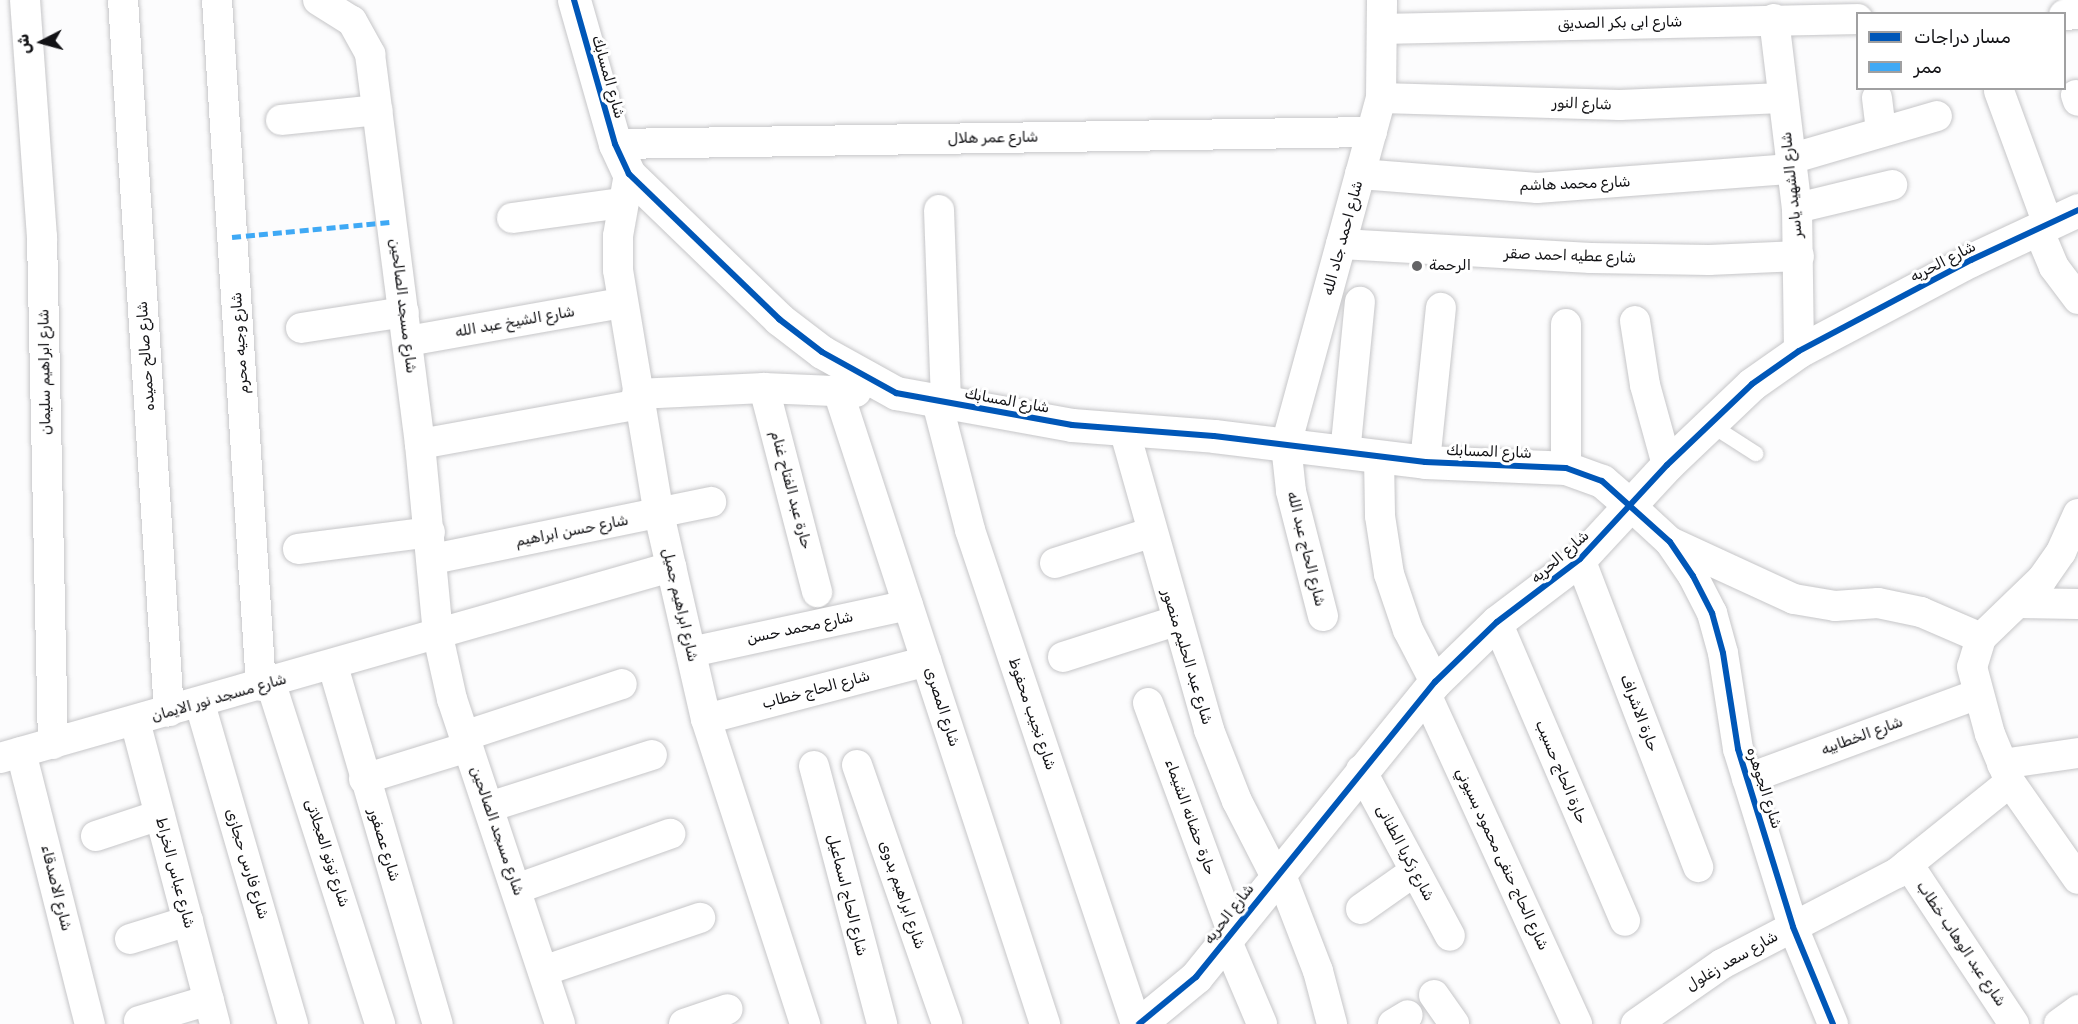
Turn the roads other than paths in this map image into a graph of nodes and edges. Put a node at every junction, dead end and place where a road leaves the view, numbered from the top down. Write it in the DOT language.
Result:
graph roads {
  1 [pos="25,0"];
  2 [pos="123,0"];
  3 [pos="217,0"];
  4 [pos="574,0"];
  5 [pos="1382,0"];
  6 [pos="335,3"];
  7 [pos="1856,19"];
  8 [pos="1774,20"];
  9 [pos="1383,29"];
  10 [pos="1999,91"];
  11 [pos="1381,98"];
  12 [pos="1782,98"];
  13 [pos="1877,98"];
  14 [pos="378,110"];
  15 [pos="1937,116"];
  16 [pos="281,120"];
  17 [pos="1372,132"];
  18 [pos="1881,132"];
  19 [pos="615,144"];
  20 [pos="1791,164"];
  21 [pos="1360,174"];
  22 [pos="1892,185"];
  23 [pos="625,188"];
  24 [pos="1797,208"];
  25 [pos="939,210"];
  26 [pos="2078,210"];
  27 [pos="512,219"];
  28 [pos="2043,226"];
  29 [pos="1341,244"];
  30 [pos="1799,255"];
  31 [pos="2078,299"];
  32 [pos="1360,302"];
  33 [pos="621,303"];
  34 [pos="1441,308"];
  35 [pos="1635,321"];
  36 [pos="1566,324"];
  37 [pos="406,327"];
  38 [pos="301,328"];
  39 [pos="1799,351"];
  40 [pos="764,388"];
  41 [pos="838,391"];
  42 [pos="896,393"];
  43 [pos="639,399"];
  44 [pos="942,403"];
  45 [pos="1710,424"];
  46 [pos="1124,429"];
  47 [pos="420,444"];
  48 [pos="1286,445"];
  49 [pos="1755,453"];
  50 [pos="1345,454"];
  51 [pos="1379,457"];
  52 [pos="1425,462"];
  53 [pos="1667,465"];
  54 [pos="1566,468"];
  55 [pos="711,502"];
  56 [pos="1632,507"];
  57 [pos="659,514"];
  58 [pos="2077,520"];
  59 [pos="1150,533"];
  60 [pos="1670,542"];
  61 [pos="431,546"];
  62 [pos="298,549"];
  63 [pos="1580,559"];
  64 [pos="1055,563"];
  65 [pos="671,567"];
  66 [pos="817,592"];
  67 [pos="2019,603"];
  68 [pos="2078,604"];
  69 [pos="908,605"];
  70 [pos="1323,616"];
  71 [pos="1176,621"];
  72 [pos="1497,622"];
  73 [pos="438,636"];
  74 [pos="1981,638"];
  75 [pos="691,652"];
  76 [pos="1064,657"];
  77 [pos="927,661"];
  78 [pos="333,666"];
  79 [pos="622,684"];
  80 [pos="266,685"];
  81 [pos="1430,688"];
  82 [pos="1978,694"];
  83 [pos="1148,703"];
  84 [pos="200,704"];
  85 [pos="170,712"];
  86 [pos="706,719"];
  87 [pos="135,721"];
  88 [pos="466,742"];
  89 [pos="53,744"];
  90 [pos="2078,753"];
  91 [pos="652,754"];
  92 [pos="11,755"];
  93 [pos="857,765"];
  94 [pos="814,766"];
  95 [pos="1361,770"];
  96 [pos="2006,773"];
  97 [pos="364,779"];
  98 [pos="1747,779"];
  99 [pos="489,807"];
  100 [pos="160,815"];
  101 [pos="670,834"];
  102 [pos="96,836"];
  103 [pos="1908,864"];
  104 [pos="1698,867"];
  105 [pos="1415,871"];
  106 [pos="1277,873"];
  107 [pos="2078,879"];
  108 [pos="516,889"];
  109 [pos="1361,909"];
  110 [pos="700,918"];
  111 [pos="188,921"];
  112 [pos="1625,921"];
  113 [pos="1793,927"];
  114 [pos="1229,935"];
  115 [pos="1450,936"];
  116 [pos="130,939"];
  117 [pos="543,972"];
  118 [pos="1434,995"];
  119 [pos="728,1009"];
  120 [pos="2078,1010"];
  121 [pos="212,1012"];
  122 [pos="1653,1018"];
  123 [pos="139,1021"];
  124 [pos="1141,1023"];
  125 [pos="90,1024"];
  126 [pos="293,1024"];
  127 [pos="380,1024"];
  128 [pos="438,1024"];
  129 [pos="560,1024"];
  130 [pos="684,1024"];
  131 [pos="805,1024"];
  132 [pos="882,1024"];
  133 [pos="947,1024"];
  134 [pos="1045,1024"];
  135 [pos="1262,1024"];
  136 [pos="1332,1024"];
  137 [pos="1454,1024"];
  138 [pos="1577,1024"];
  139 [pos="1833,1024"];
  140 [pos="2014,1024"];
  141 [pos="2059,1024"];
  1 -- 89 [label="street, شارع ابراهيم سليمان"];
  2 -- 85 [label="street, شارع صالح حميده"];
  3 -- 80 [label="street, شارع وجيه محرم"];
  4 -- 19 [label="street, شارع المسابك"];
  5 -- 9 [label="street, شارع احمد جاد الله"];
  6 -- 14 [label="street, شارع مسجد الصالحين"];
  7 -- 8 [label="street, شارع ابى بكر الصديق"];
  8 -- 9 [label="street, شارع ابى بكر الصديق"];
  8 -- 12 [label="street, شارع الشهيد ياسر"];
  9 -- 11 [label="street, شارع احمد جاد الله"];
  10 -- 28 [label="street"];
  11 -- 12 [label="street, شارع النور"];
  11 -- 17 [label="street, شارع احمد جاد الله"];
  12 -- 20 [label="street, شارع الشهيد ياسر"];
  13 -- 18 [label="street"];
  14 -- 16 [label="street"];
  14 -- 37 [label="street, شارع مسجد الصالحين"];
  15 -- 18 [label="street, شارع محمد هاشم"];
  17 -- 19 [label="street, شارع عمر هلال"];
  17 -- 21 [label="street, شارع احمد جاد الله"];
  18 -- 20 [label="street, شارع محمد هاشم"];
  19 -- 23 [label="street, شارع المسابك"];
  20 -- 21 [label="street, شارع محمد هاشم"];
  20 -- 24 [label="street, شارع الشهيد ياسر"];
  21 -- 29 [label="street, شارع احمد جاد الله"];
  22 -- 24 [label="street"];
  23 -- 27 [label="street"];
  23 -- 33 [label="street, شارع ابراهيم جميل"];
  23 -- 42 [label="street, شارع المسابك"];
  24 -- 30 [label="street, شارع الشهيد ياسر"];
  25 -- 44 [label="street"];
  26 -- 28 [label="street, شارع الحريه"];
  28 -- 31 [label="street"];
  28 -- 39 [label="street, شارع الحريه"];
  29 -- 30 [label="street, شارع عطيه احمد صقر"];
  29 -- 48 [label="street, شارع احمد جاد الله"];
  30 -- 39 [label="street, شارع الشهيد ياسر"];
  32 -- 50 [label="street"];
  33 -- 37 [label="street, شارع الشيخ عبد الله"];
  33 -- 43 [label="street, شارع ابراهيم جميل"];
  34 -- 52 [label="street"];
  35 -- 53 [label="street"];
  36 -- 54 [label="street"];
  37 -- 38 [label="street, شارع الشيخ عبد الله"];
  37 -- 47 [label="street, شارع مسجد الصالحين"];
  39 -- 45 [label="street, شارع الحريه"];
  40 -- 41 [label="street"];
  40 -- 43 [label="street"];
  40 -- 66 [label="street, حارة عبد الفتاح غنام"];
  41 -- 42 [label="street"];
  41 -- 69 [label="street, شارع المصرى"];
  42 -- 44 [label="street, شارع المسابك"];
  43 -- 47 [label="street"];
  43 -- 57 [label="street, شارع ابراهيم جميل"];
  44 -- 46 [label="street, شارع المسابك"];
  44 -- 124 [label="street, شارع نجيب محفوظ"];
  45 -- 49 [label="lane"];
  45 -- 53 [label="street, شارع الحريه"];
  46 -- 48 [label="street, شارع المسابك"];
  46 -- 59 [label="street, شارع عبد الحليم منصور"];
  47 -- 61 [label="street, شارع مسجد الصالحين"];
  48 -- 50 [label="street, شارع المسابك"];
  48 -- 70 [label="street, شارع الحاج عبد الله"];
  50 -- 51 [label="street, شارع المسابك"];
  51 -- 52 [label="street, شارع المسابك"];
  51 -- 81 [label="street, شارع الحاج حنفى محمود بسيوني"];
  52 -- 54 [label="street, شارع المسابك"];
  53 -- 56 [label="street, شارع الحريه"];
  54 -- 56 [label="street, شارع المسابك"];
  55 -- 57 [label="street, شارع حسن ابراهيم"];
  56 -- 60 [label="street, شارع الجوهره"];
  56 -- 63 [label="street, شارع الحريه"];
  57 -- 61 [label="street, شارع حسن ابراهيم"];
  57 -- 65 [label="street, شارع ابراهيم جميل"];
  58 -- 67 [label="street"];
  59 -- 64 [label="street"];
  59 -- 71 [label="street, شارع عبد الحليم منصور"];
  60 -- 74 [label="street"];
  60 -- 98 [label="street, شارع الجوهره"];
  61 -- 62 [label="street, شارع حسن ابراهيم"];
  61 -- 73 [label="street, شارع مسجد الصالحين"];
  63 -- 72 [label="street, شارع الحريه"];
  63 -- 104 [label="street, حارة الاشراف"];
  65 -- 73 [label="street"];
  65 -- 75 [label="street, شارع ابراهيم جميل"];
  67 -- 68 [label="street"];
  67 -- 74 [label="street"];
  69 -- 75 [label="street, شارع محمد حسن"];
  69 -- 77 [label="street, شارع المصرى"];
  71 -- 76 [label="street"];
  71 -- 106 [label="street, شارع عبد الحليم منصور"];
  72 -- 81 [label="street, شارع الحريه"];
  72 -- 112 [label="street, حارة الحاج حسيب"];
  73 -- 78 [label="street, شارع مسجد نور الايمان"];
  73 -- 88 [label="street, شارع مسجد الصالحين"];
  74 -- 82 [label="street"];
  75 -- 86 [label="street, شارع ابراهيم جميل"];
  77 -- 86 [label="street, شارع الحاج خطاب"];
  77 -- 134 [label="street, شارع المصرى"];
  78 -- 80 [label="street, شارع مسجد نور الايمان"];
  78 -- 97 [label="street, شارع عصفور"];
  79 -- 88 [label="street"];
  80 -- 84 [label="street, شارع مسجد نور الايمان"];
  80 -- 127 [label="street, شارع توتو العجلاتى"];
  81 -- 95 [label="street, شارع الحريه"];
  81 -- 138 [label="street, شارع الحاج حنفى محمود بسيوني"];
  82 -- 96 [label="street"];
  82 -- 98 [label="street, شارع الخطابيه"];
  83 -- 114 [label="street, حارة حضانه الشيماء"];
  84 -- 85 [label="street, شارع مسجد نور الايمان"];
  84 -- 126 [label="street, شارع فارس حجازى"];
  85 -- 87 [label="street, شارع مسجد نور الايمان"];
  86 -- 131 [label="street, شارع ابراهيم جميل"];
  87 -- 89 [label="street, شارع مسجد نور الايمان"];
  87 -- 100 [label="street, شارع عباس الخراط"];
  88 -- 97 [label="street"];
  88 -- 99 [label="street, شارع مسجد الصالحين"];
  89 -- 92 [label="street, شارع مسجد نور الايمان"];
  90 -- 96 [label="street"];
  91 -- 99 [label="street"];
  92 -- 125 [label="street, شارع الاصدقاء"];
  93 -- 133 [label="street, شارع ابراهيم بدوى"];
  94 -- 132 [label="street, شارع الحاج اسماعيل"];
  95 -- 105 [label="street, شارع زكريا الطنانى"];
  95 -- 106 [label="street, شارع الحريه"];
  96 -- 103 [label="street, شارع سعد زغلول"];
  96 -- 107 [label="street"];
  97 -- 128 [label="street, شارع عصفور"];
  98 -- 113 [label="street, شارع الجوهره"];
  99 -- 108 [label="street, شارع مسجد الصالحين"];
  100 -- 102 [label="street"];
  100 -- 111 [label="street, شارع عباس الخراط"];
  101 -- 108 [label="street"];
  103 -- 113 [label="street, شارع سعد زغلول"];
  103 -- 140 [label="street, شارع عبد الوهاب خطاب"];
  105 -- 109 [label="street"];
  105 -- 115 [label="street, شارع زكريا الطنانى"];
  106 -- 114 [label="street, شارع الحريه"];
  106 -- 136 [label="street, شارع عبد الحليم منصور"];
  108 -- 117 [label="street, شارع مسجد الصالحين"];
  110 -- 117 [label="street"];
  111 -- 116 [label="street"];
  111 -- 121 [label="street, شارع عباس الخراط"];
  113 -- 122 [label="street, شارع سعد زغلول"];
  113 -- 139 [label="street, شارع الجوهره"];
  114 -- 124 [label="street, شارع الحريه"];
  114 -- 135 [label="street, حارة حضانه الشيماء"];
  117 -- 129 [label="street, شارع مسجد الصالحين"];
  118 -- 137 [label="street"];
  119 -- 130 [label="street"];
  120 -- 141 [label="street"];
  121 -- 123 [label="street"];
}
